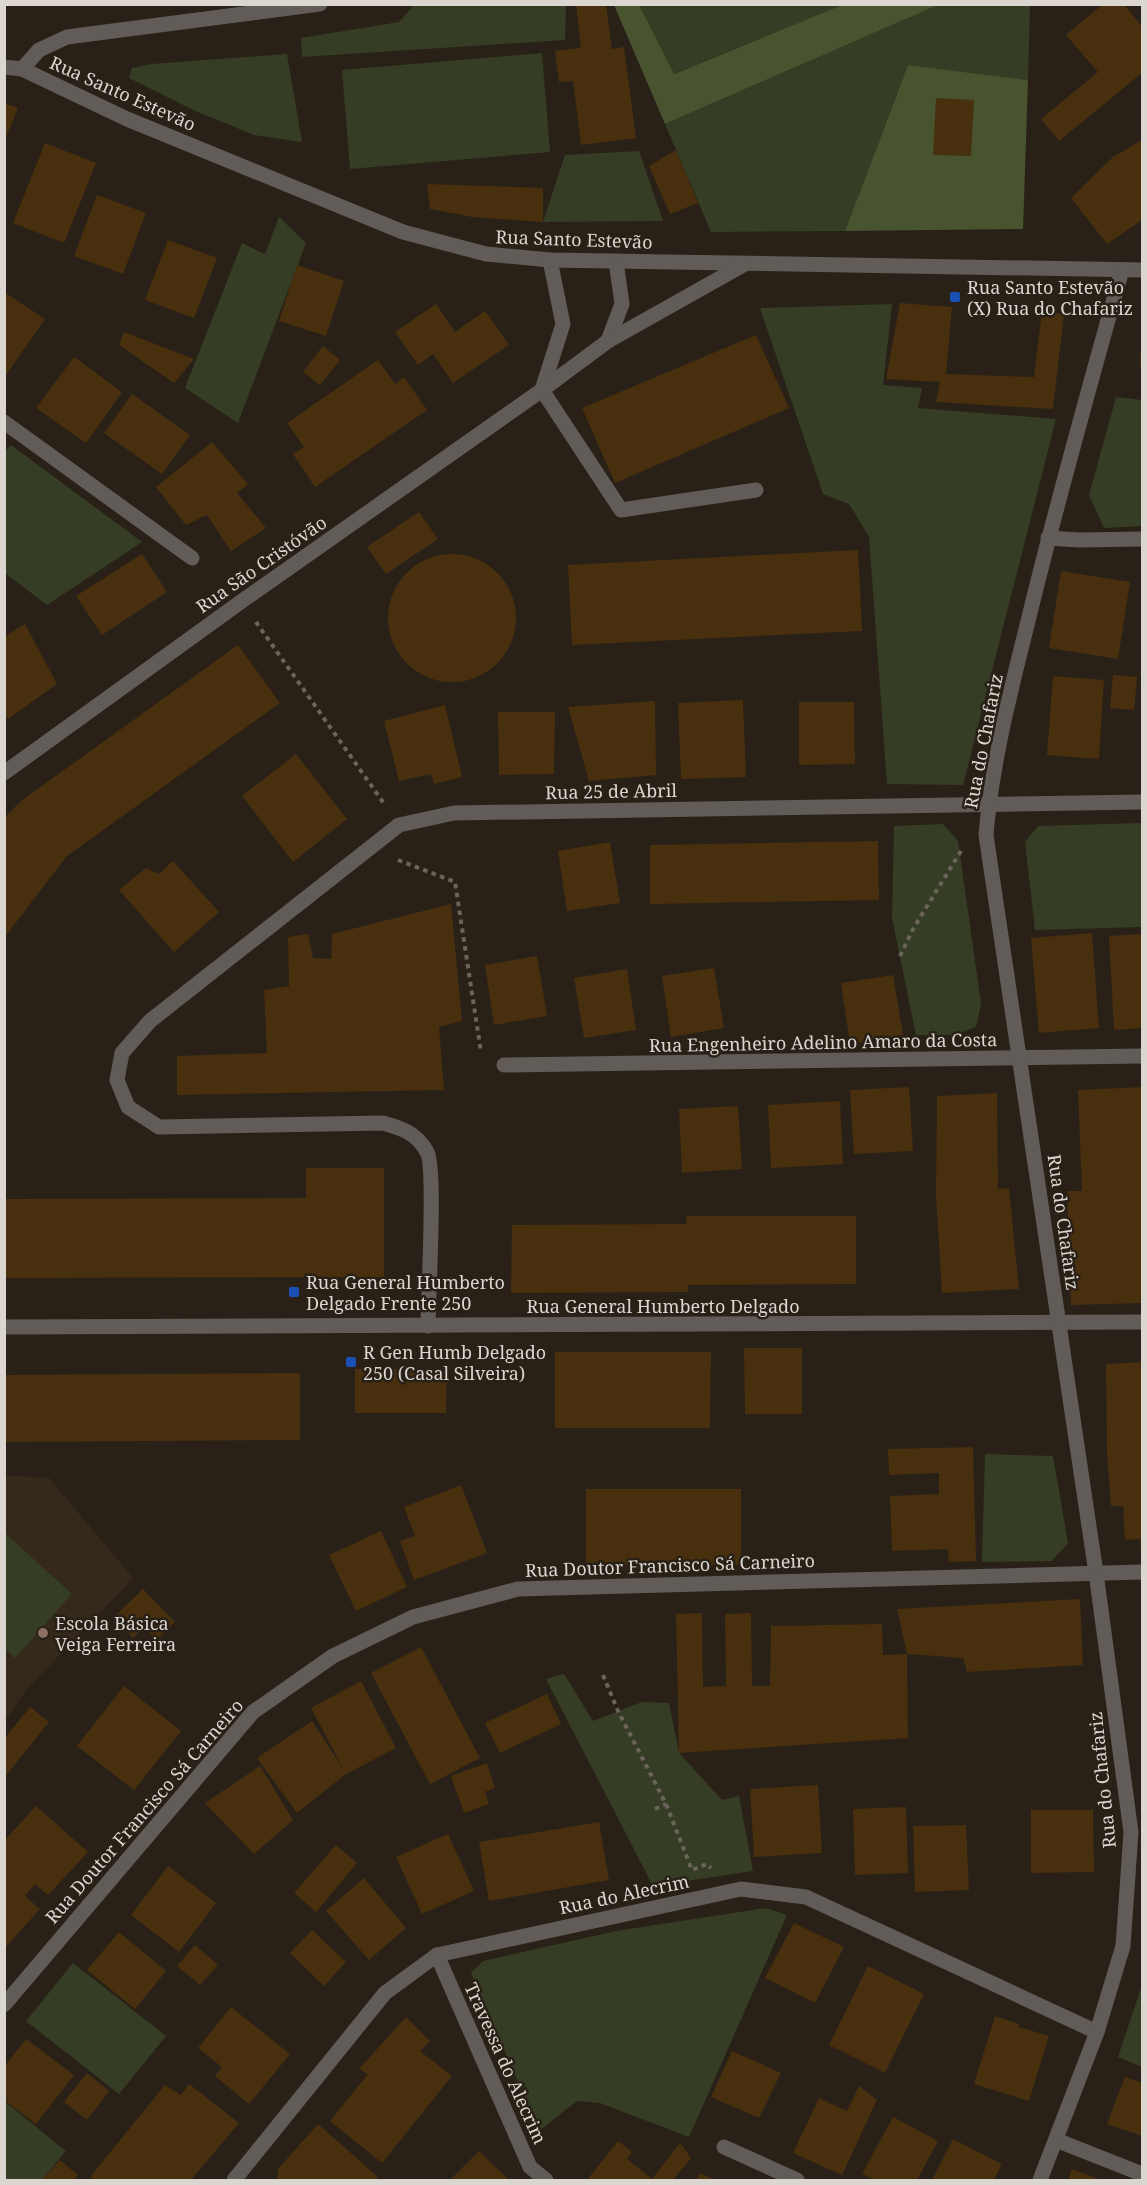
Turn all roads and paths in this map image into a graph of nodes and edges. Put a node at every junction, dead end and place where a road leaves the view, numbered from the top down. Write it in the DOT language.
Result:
graph roads {
  1 [pos="320,4"];
  2 [pos="4,67"];
  3 [pos="22,69"];
  4 [pos="550,260"];
  5 [pos="616,261"];
  6 [pos="746,263"];
  7 [pos="1122,270"];
  8 [pos="1143,270"];
  9 [pos="608,340"];
  10 [pos="542,390"];
  11 [pos="4,422"];
  12 [pos="756,490"];
  13 [pos="1048,538"];
  14 [pos="1143,539"];
  15 [pos="192,558"];
  16 [pos="242,601"];
  17 [pos="4,773"];
  18 [pos="1143,802"];
  19 [pos="988,804"];
  20 [pos="399,825"];
  21 [pos="986,835"];
  22 [pos="369,849"];
  23 [pos="900,956"];
  24 [pos="1143,1056"];
  25 [pos="1020,1059"];
  26 [pos="504,1065"];
  27 [pos="1143,1322"];
  28 [pos="1059,1324"];
  29 [pos="428,1326"];
  30 [pos="4,1327"];
  31 [pos="1143,1572"];
  32 [pos="1096,1573"];
  33 [pos="603,1675"];
  34 [pos="666,1804"];
  35 [pos="656,1809"];
  36 [pos="1137,1832"];
  37 [pos="722,1893"];
  38 [pos="437,1955"];
  39 [pos="4,2005"];
  40 [pos="1097,2032"];
  41 [pos="1056,2140"];
  42 [pos="724,2146"];
  43 [pos="1143,2174"];
  44 [pos="234,2181"];
  45 [pos="546,2181"];
  46 [pos="797,2181"];
  47 [pos="1040,2181"];
  1 -- 3 [label="street"];
  2 -- 3 [label="street, Rua Santo Estevão"];
  3 -- 4 [label="street, Rua Santo Estevão"];
  4 -- 5 [label="street, Rua Santo Estevão"];
  4 -- 10 [label="street"];
  5 -- 6 [label="street, Rua Santo Estevão"];
  5 -- 9 [label="street"];
  6 -- 7 [label="street, Rua Santo Estevão"];
  6 -- 9 [label="street, Rua São Cristóvão"];
  7 -- 8 [label="street, Rua Santo Estevão"];
  7 -- 13 [label="street, Rua do Chafariz"];
  9 -- 10 [label="street, Rua São Cristóvão"];
  10 -- 12 [label="street"];
  10 -- 16 [label="street, Rua São Cristóvão"];
  11 -- 15 [label="street"];
  13 -- 14 [label="street"];
  13 -- 19 [label="street, Rua do Chafariz"];
  16 -- 17 [label="street, Rua São Cristóvão"];
  16 -- 20 [label="path"];
  18 -- 19 [label="street, Rua 25 de Abril"];
  19 -- 20 [label="street, Rua 25 de Abril"];
  19 -- 21 [label="street, Rua do Chafariz"];
  20 -- 22 [label="street, Rua 25 de Abril"];
  21 -- 23 [label="path"];
  21 -- 25 [label="street, Rua do Chafariz"];
  22 -- 26 [label="path"];
  22 -- 29 [label="street, Rua 25 de Abril"];
  24 -- 25 [label="street, Rua Engenheiro Adelino Amaro da Costa"];
  25 -- 26 [label="street, Rua Engenheiro Adelino Amaro da Costa"];
  25 -- 28 [label="street, Rua do Chafariz"];
  27 -- 28 [label="street, Rua General Humberto Delgado"];
  28 -- 29 [label="street, Rua General Humberto Delgado"];
  28 -- 32 [label="street, Rua do Chafariz"];
  29 -- 30 [label="street, Rua General Humberto Delgado"];
  31 -- 32 [label="street, Rua Doutor Francisco Sá Carneiro"];
  32 -- 36 [label="street, Rua do Chafariz"];
  32 -- 39 [label="street, Rua Doutor Francisco Sá Carneiro"];
  33 -- 34 [label="path"];
  34 -- 35 [label="path"];
  34 -- 37 [label="path"];
  36 -- 40 [label="street, Rua do Chafariz"];
  37 -- 38 [label="street, Rua do Alecrim"];
  37 -- 40 [label="street, Rua do Alecrim"];
  38 -- 44 [label="street, Rua do Alecrim"];
  38 -- 45 [label="street, Travessa do Alecrim"];
  40 -- 41 [label="street, Rua do Chafariz"];
  41 -- 43 [label="street"];
  41 -- 47 [label="street, Rua do Chafariz"];
  42 -- 46 [label="street"];
}
